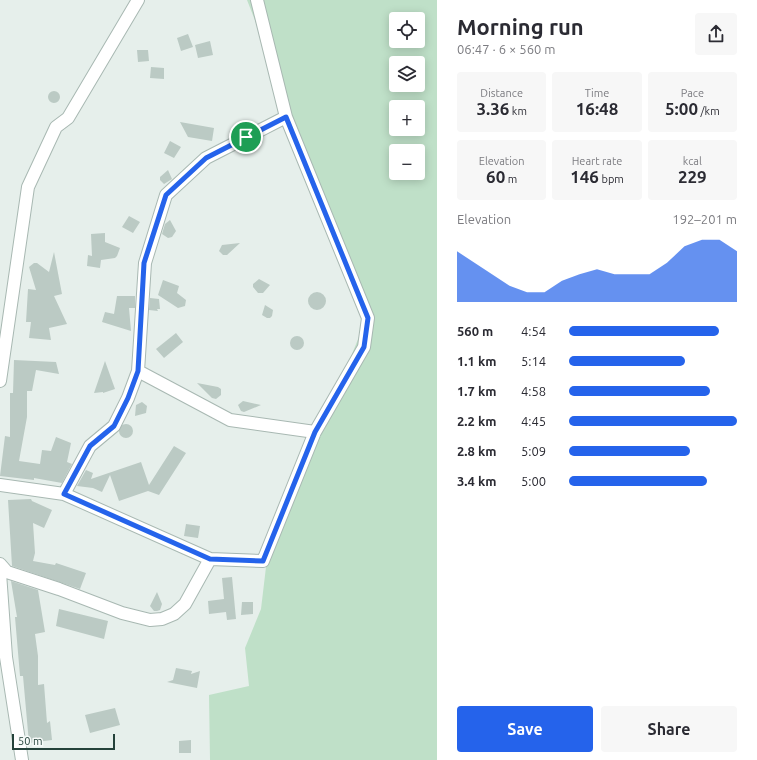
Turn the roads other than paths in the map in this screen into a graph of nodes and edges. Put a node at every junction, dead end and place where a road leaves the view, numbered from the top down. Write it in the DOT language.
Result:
graph roads {
  1 [pos="138,0"];
  2 [pos="257,0"];
  3 [pos="286,117"];
  4 [pos="138,371"];
  5 [pos="0,382"];
  6 [pos="315,432"];
  7 [pos="0,485"];
  8 [pos="64,494"];
  9 [pos="210,559"];
  10 [pos="0,564"];
  11 [pos="0,573"];
  12 [pos="22,760"];
  1 -- 5 [label="street"];
  2 -- 3 [label="street"];
  3 -- 4 [label="street"];
  3 -- 6 [label="street"];
  4 -- 6 [label="street"];
  4 -- 8 [label="street"];
  6 -- 9 [label="street"];
  7 -- 8 [label="street"];
  8 -- 9 [label="street"];
  9 -- 10 [label="street"];
  11 -- 12 [label="street"];
}
